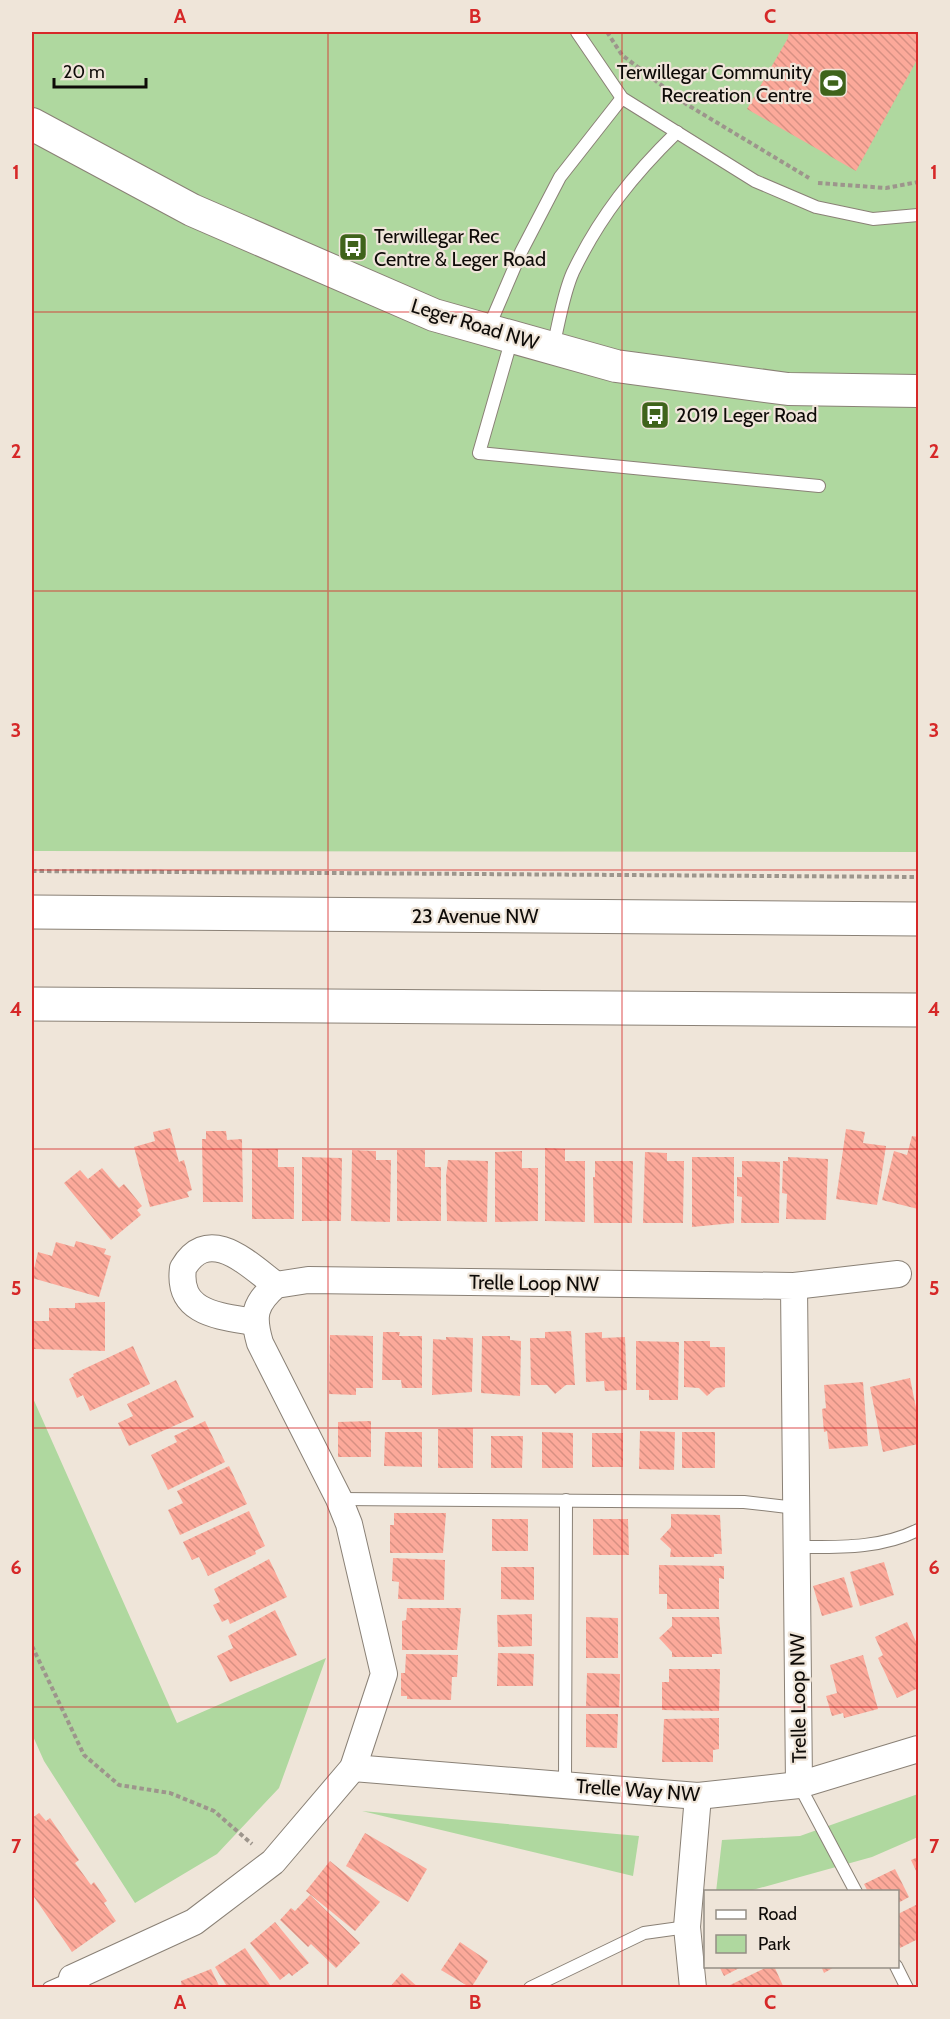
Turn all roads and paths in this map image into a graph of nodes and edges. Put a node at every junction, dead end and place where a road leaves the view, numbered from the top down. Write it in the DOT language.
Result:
graph roads {
  1 [pos="577,32"];
  2 [pos="607,32"];
  3 [pos="622,98"];
  4 [pos="32,124"];
  5 [pos="677,132"];
  6 [pos="918,182"];
  7 [pos="918,215"];
  8 [pos="500,333"];
  9 [pos="552,348"];
  10 [pos="918,391"];
  11 [pos="819,486"];
  12 [pos="32,871"];
  13 [pos="918,877"];
  14 [pos="32,912"];
  15 [pos="918,920"];
  16 [pos="918,996"];
  17 [pos="32,1004"];
  18 [pos="774,1009"];
  19 [pos="918,1010"];
  20 [pos="898,1274"];
  21 [pos="276,1285"];
  22 [pos="794,1286"];
  23 [pos="254,1322"];
  24 [pos="339,1499"];
  25 [pos="566,1500"];
  26 [pos="796,1508"];
  27 [pos="918,1530"];
  28 [pos="796,1548"];
  29 [pos="32,1646"];
  30 [pos="918,1749"];
  31 [pos="352,1768"];
  32 [pos="565,1785"];
  33 [pos="799,1785"];
  34 [pos="698,1796"];
  35 [pos="273,1862"];
  36 [pos="855,1890"];
  37 [pos="687,1927"];
  38 [pos="897,1968"];
  39 [pos="66,1984"];
  40 [pos="530,1988"];
  41 [pos="693,1988"];
  42 [pos="908,1988"];
  1 -- 3 [label="lane"];
  2 -- 6 [label="path"];
  3 -- 5 [label="lane"];
  3 -- 8 [label="lane"];
  4 -- 8 [label="street, Leger Road NW"];
  5 -- 7 [label="lane"];
  5 -- 9 [label="lane"];
  8 -- 9 [label="street, Leger Road NW"];
  8 -- 11 [label="lane"];
  9 -- 10 [label="street, Leger Road NW"];
  12 -- 13 [label="path"];
  14 -- 15 [label="main road, 23 Avenue NW"];
  16 -- 18 [label="street"];
  17 -- 18 [label="main road"];
  18 -- 19 [label="main road"];
  20 -- 22 [label="street, Trelle Loop NW"];
  21 -- 22 [label="street, Trelle Loop NW"];
  21 -- 23 [label="street"];
  21 -- 23 [label="street"];
  22 -- 26 [label="street, Trelle Loop NW"];
  23 -- 24 [label="street"];
  24 -- 25 [label="lane"];
  24 -- 31 [label="street"];
  25 -- 26 [label="lane"];
  25 -- 32 [label="lane"];
  26 -- 28 [label="street, Trelle Loop NW"];
  27 -- 28 [label="lane"];
  28 -- 33 [label="street, Trelle Loop NW"];
  29 -- 35 [label="path"];
  30 -- 33 [label="street, Trelle Way NW"];
  31 -- 32 [label="street, Trelle Way NW"];
  31 -- 35 [label="street"];
  32 -- 34 [label="street, Trelle Way NW"];
  33 -- 34 [label="street, Trelle Way NW"];
  33 -- 36 [label="lane"];
  34 -- 37 [label="street"];
  35 -- 39 [label="street"];
  37 -- 40 [label="lane"];
  37 -- 41 [label="street"];
  38 -- 42 [label="lane"];
}
